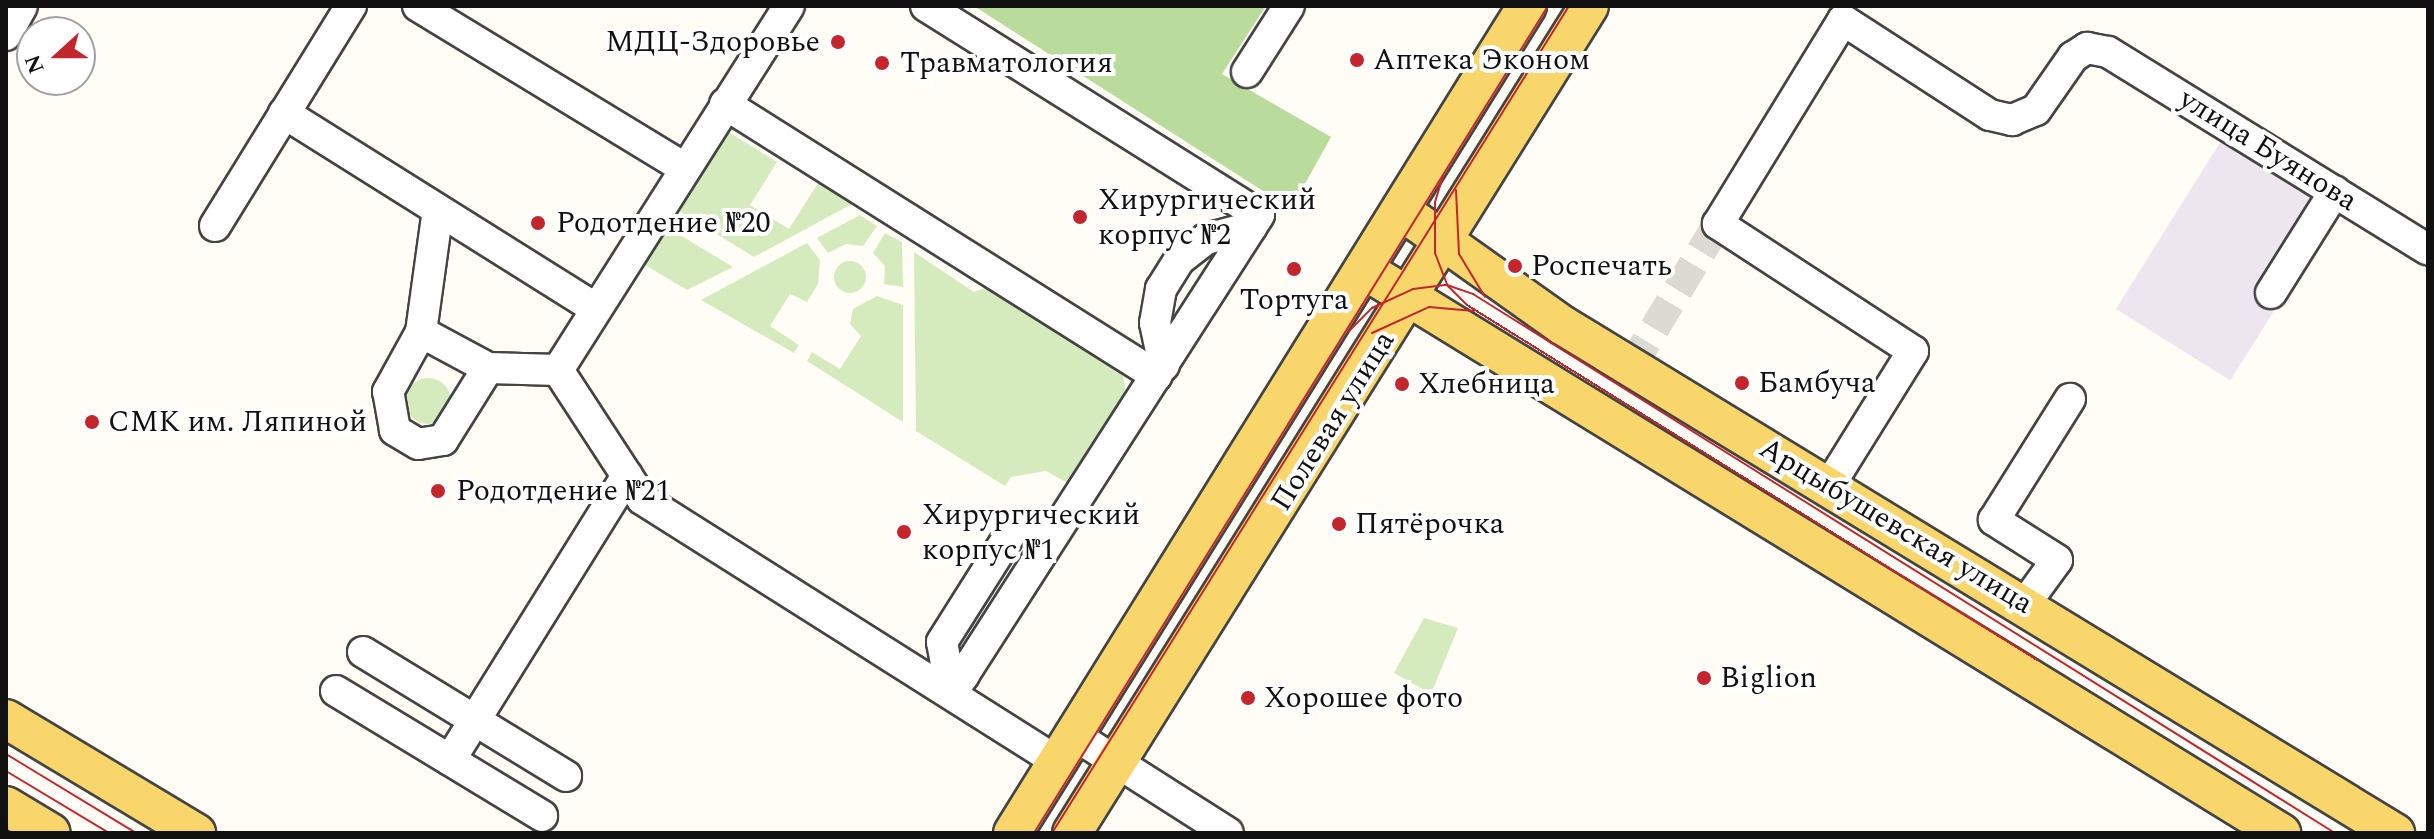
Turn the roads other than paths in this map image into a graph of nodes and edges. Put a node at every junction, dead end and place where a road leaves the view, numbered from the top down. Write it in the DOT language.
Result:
graph roads {
  1 [pos="22,6"];
  2 [pos="351,6"];
  3 [pos="418,6"];
  4 [pos="789,6"];
  5 [pos="926,6"];
  6 [pos="1289,6"];
  7 [pos="1527,6"];
  8 [pos="1589,6"];
  9 [pos="6,35"];
  10 [pos="1247,72"];
  11 [pos="725,104"];
  12 [pos="284,113"];
  13 [pos="684,168"];
  14 [pos="2335,191"];
  15 [pos="438,210"];
  16 [pos="1403,212"];
  17 [pos="215,226"];
  18 [pos="1251,227"];
  19 [pos="1443,240"];
  20 [pos="2428,250"];
  21 [pos="1368,272"];
  22 [pos="2271,293"];
  23 [pos="1409,296"];
  24 [pos="595,308"];
  25 [pos="421,332"];
  26 [pos="488,368"];
  27 [pos="558,370"];
  28 [pos="1161,370"];
  29 [pos="2070,399"];
  30 [pos="627,476"];
  31 [pos="1829,486"];
  32 [pos="2025,604"];
  33 [pos="363,652"];
  34 [pos="958,684"];
  35 [pos="336,691"];
  36 [pos="6,719"];
  37 [pos="475,720"];
  38 [pos="1064,747"];
  39 [pos="450,760"];
  40 [pos="1116,763"];
  41 [pos="566,776"];
  42 [pos="6,806"];
  43 [pos="542,816"];
  44 [pos="51,833"];
  45 [pos="196,833"];
  46 [pos="1013,833"];
  47 [pos="1072,833"];
  48 [pos="1228,833"];
  49 [pos="2281,833"];
  50 [pos="2395,833"];
  1 -- 9 [label="street"];
  2 -- 12 [label="street"];
  3 -- 13 [label="street"];
  4 -- 11 [label="street"];
  5 -- 18 [label="street"];
  6 -- 10 [label="street"];
  7 -- 16 [label="main road, Полевая улица"];
  8 -- 19 [label="main road, Полевая улица"];
  11 -- 13 [label="street"];
  11 -- 28 [label="street"];
  12 -- 15 [label="street"];
  12 -- 17 [label="street"];
  13 -- 24 [label="street"];
  14 -- 20 [label="street, улица Буянова"];
  14 -- 22 [label="street"];
  14 -- 31 [label="street, улица Буянова"];
  15 -- 24 [label="street"];
  15 -- 25 [label="street"];
  16 -- 19 [label="main road, Арцыбушевская улица"];
  16 -- 21 [label="main road, Полевая улица"];
  18 -- 28 [label="street"];
  18 -- 28 [label="street"];
  19 -- 23 [label="main road, Полевая улица"];
  19 -- 31 [label="main road, Арцыбушевская улица"];
  21 -- 23 [label="main road, Арцыбушевская улица"];
  21 -- 38 [label="main road, Полевая улица"];
  23 -- 40 [label="main road, Полевая улица"];
  23 -- 49 [label="main road, Арцыбушевская улица"];
  24 -- 27 [label="street"];
  25 -- 26 [label="street"];
  25 -- 26 [label="street"];
  26 -- 27 [label="street"];
  27 -- 30 [label="street"];
  28 -- 34 [label="street"];
  29 -- 32 [label="street"];
  30 -- 34 [label="street"];
  30 -- 37 [label="street"];
  31 -- 32 [label="main road, Арцыбушевская улица"];
  32 -- 50 [label="main road, Арцыбушевская улица"];
  33 -- 37 [label="street"];
  34 -- 38 [label="street"];
  35 -- 39 [label="street"];
  36 -- 45 [label="main road"];
  37 -- 39 [label="street"];
  37 -- 41 [label="street"];
  38 -- 40 [label="street"];
  38 -- 46 [label="main road, Полевая улица"];
  39 -- 43 [label="street"];
  40 -- 47 [label="main road, Полевая улица"];
  40 -- 48 [label="street"];
  42 -- 44 [label="main road"];
}
